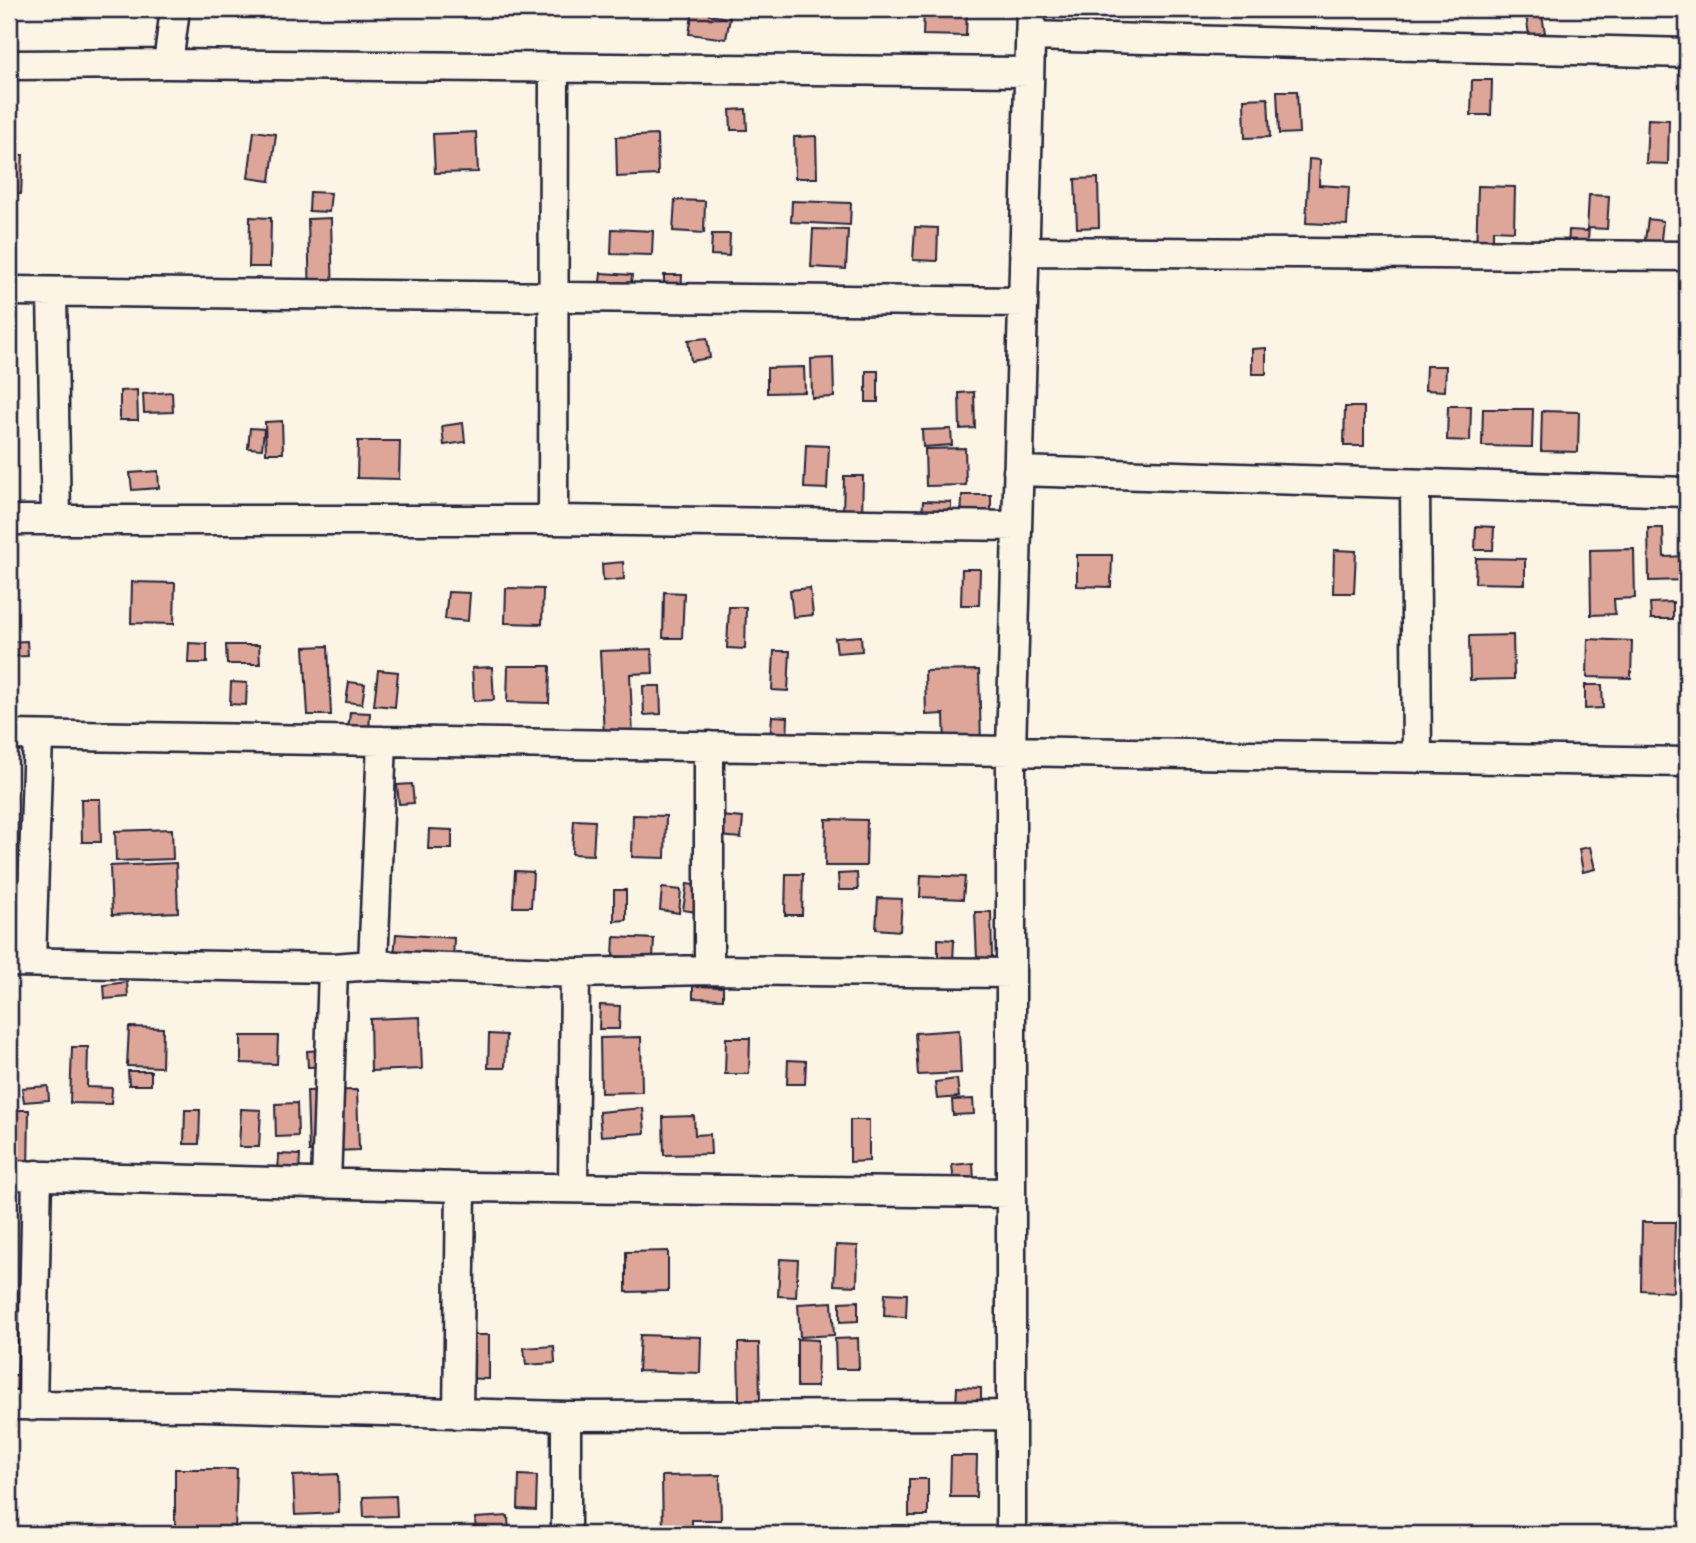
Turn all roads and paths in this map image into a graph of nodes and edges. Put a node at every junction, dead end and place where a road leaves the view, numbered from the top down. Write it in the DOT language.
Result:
graph roads {
  1 [pos="175,9"];
  2 [pos="1030,22"];
  3 [pos="1687,53"];
  4 [pos="168,64"];
  5 [pos="9,65"];
  6 [pos="554,68"];
  7 [pos="1029,72"];
  8 [pos="1024,251"];
  9 [pos="1687,256"];
  10 [pos="9,291"];
  11 [pos="52,293"];
  12 [pos="553,299"];
  13 [pos="1023,302"];
  14 [pos="1018,471"];
  15 [pos="1415,484"];
  16 [pos="1687,492"];
  17 [pos="55,519"];
  18 [pos="9,520"];
  19 [pos="553,520"];
  20 [pos="1017,526"];
  21 [pos="9,735"];
  22 [pos="38,736"];
  23 [pos="382,741"];
  24 [pos="709,746"];
  25 [pos="1011,751"];
  26 [pos="1417,758"];
  27 [pos="1687,762"];
  28 [pos="20,962"];
  29 [pos="373,965"];
  30 [pos="333,968"];
  31 [pos="709,970"];
  32 [pos="575,973"];
  33 [pos="1011,973"];
  34 [pos="9,1175"];
  35 [pos="37,1175"];
  36 [pos="326,1184"];
  37 [pos="461,1186"];
  38 [pos="573,1188"];
  39 [pos="1011,1193"];
  40 [pos="20,1405"];
  41 [pos="458,1414"];
  42 [pos="1011,1415"];
  43 [pos="566,1416"];
  44 [pos="566,1534"];
  45 [pos="1011,1534"];
  1 -- 4 [label="street"];
  2 -- 3 [label="street"];
  2 -- 7 [label="street"];
  4 -- 5 [label="street"];
  4 -- 6 [label="street"];
  6 -- 7 [label="street"];
  6 -- 12 [label="street"];
  7 -- 8 [label="street"];
  8 -- 9 [label="street"];
  8 -- 13 [label="street"];
  10 -- 11 [label="street"];
  11 -- 12 [label="street"];
  11 -- 17 [label="street"];
  12 -- 13 [label="street"];
  12 -- 19 [label="street"];
  13 -- 14 [label="street"];
  14 -- 15 [label="street"];
  14 -- 20 [label="street"];
  15 -- 16 [label="street"];
  15 -- 26 [label="street"];
  17 -- 18 [label="street"];
  17 -- 19 [label="street"];
  19 -- 20 [label="street"];
  20 -- 25 [label="street"];
  21 -- 22 [label="street"];
  22 -- 23 [label="street"];
  22 -- 28 [label="street"];
  23 -- 24 [label="street"];
  23 -- 29 [label="street"];
  24 -- 25 [label="street"];
  24 -- 31 [label="street"];
  25 -- 26 [label="street"];
  25 -- 33 [label="street"];
  26 -- 27 [label="street"];
  28 -- 30 [label="street"];
  29 -- 30 [label="street"];
  29 -- 32 [label="street"];
  30 -- 36 [label="street"];
  31 -- 32 [label="street"];
  31 -- 33 [label="street"];
  32 -- 38 [label="street"];
  33 -- 39 [label="street"];
  34 -- 35 [label="street"];
  35 -- 36 [label="street"];
  35 -- 40 [label="street"];
  36 -- 37 [label="street"];
  37 -- 38 [label="street"];
  37 -- 41 [label="street"];
  38 -- 39 [label="street"];
  39 -- 42 [label="street"];
  40 -- 41 [label="street"];
  41 -- 43 [label="street"];
  42 -- 43 [label="street"];
  42 -- 45 [label="street"];
  43 -- 44 [label="street"];
}
